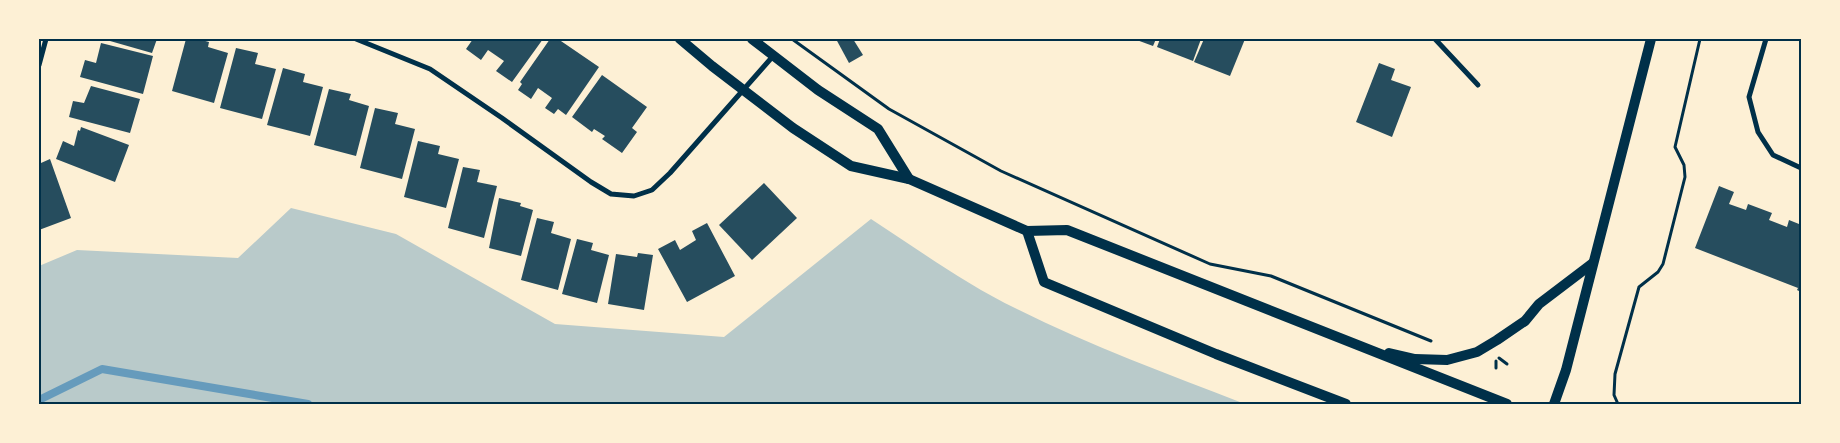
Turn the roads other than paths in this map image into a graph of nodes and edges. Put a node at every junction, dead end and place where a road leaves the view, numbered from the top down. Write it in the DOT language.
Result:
graph roads {
  1 [pos="46,39"];
  2 [pos="356,39"];
  3 [pos="680,39"];
  4 [pos="752,39"];
  5 [pos="1435,39"];
  6 [pos="1651,39"];
  7 [pos="1766,39"];
  8 [pos="774,56"];
  9 [pos="39,65"];
  10 [pos="1478,85"];
  11 [pos="743,90"];
  12 [pos="1801,168"];
  13 [pos="908,179"];
  14 [pos="1028,231"];
  15 [pos="1593,263"];
  16 [pos="1362,348"];
  17 [pos="1346,404"];
  18 [pos="1507,404"];
  19 [pos="1554,404"];
  1 -- 9 [label="street"];
  2 -- 11 [label="street"];
  3 -- 11 [label="main road"];
  4 -- 8 [label="main road"];
  5 -- 10 [label="street"];
  6 -- 15 [label="main road"];
  7 -- 12 [label="street"];
  8 -- 11 [label="street"];
  8 -- 13 [label="main road"];
  11 -- 13 [label="main road"];
  13 -- 14 [label="main road"];
  14 -- 16 [label="main road"];
  14 -- 17 [label="main road"];
  15 -- 16 [label="main road"];
  15 -- 19 [label="main road"];
  16 -- 18 [label="main road"];
}
